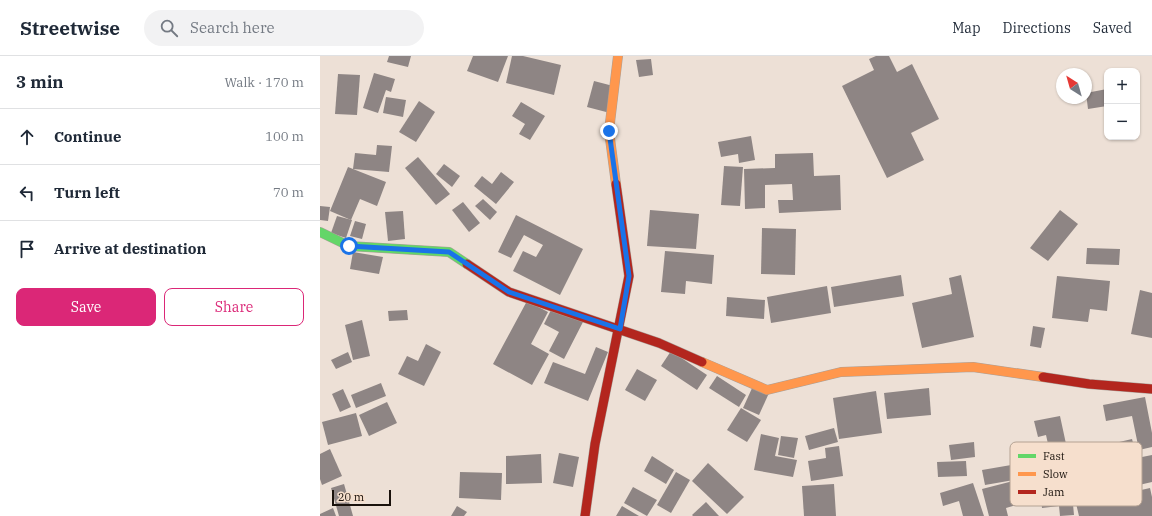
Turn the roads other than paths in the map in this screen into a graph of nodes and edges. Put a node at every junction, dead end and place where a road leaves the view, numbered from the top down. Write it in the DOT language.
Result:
graph roads {
  1 [pos="618,56"];
  2 [pos="320,232"];
  3 [pos="620,329"];
  4 [pos="1152,389"];
  5 [pos="586,516"];
  1 -- 3 [label="street"];
  2 -- 3 [label="street"];
  3 -- 4 [label="street"];
  3 -- 5 [label="street"];
}
